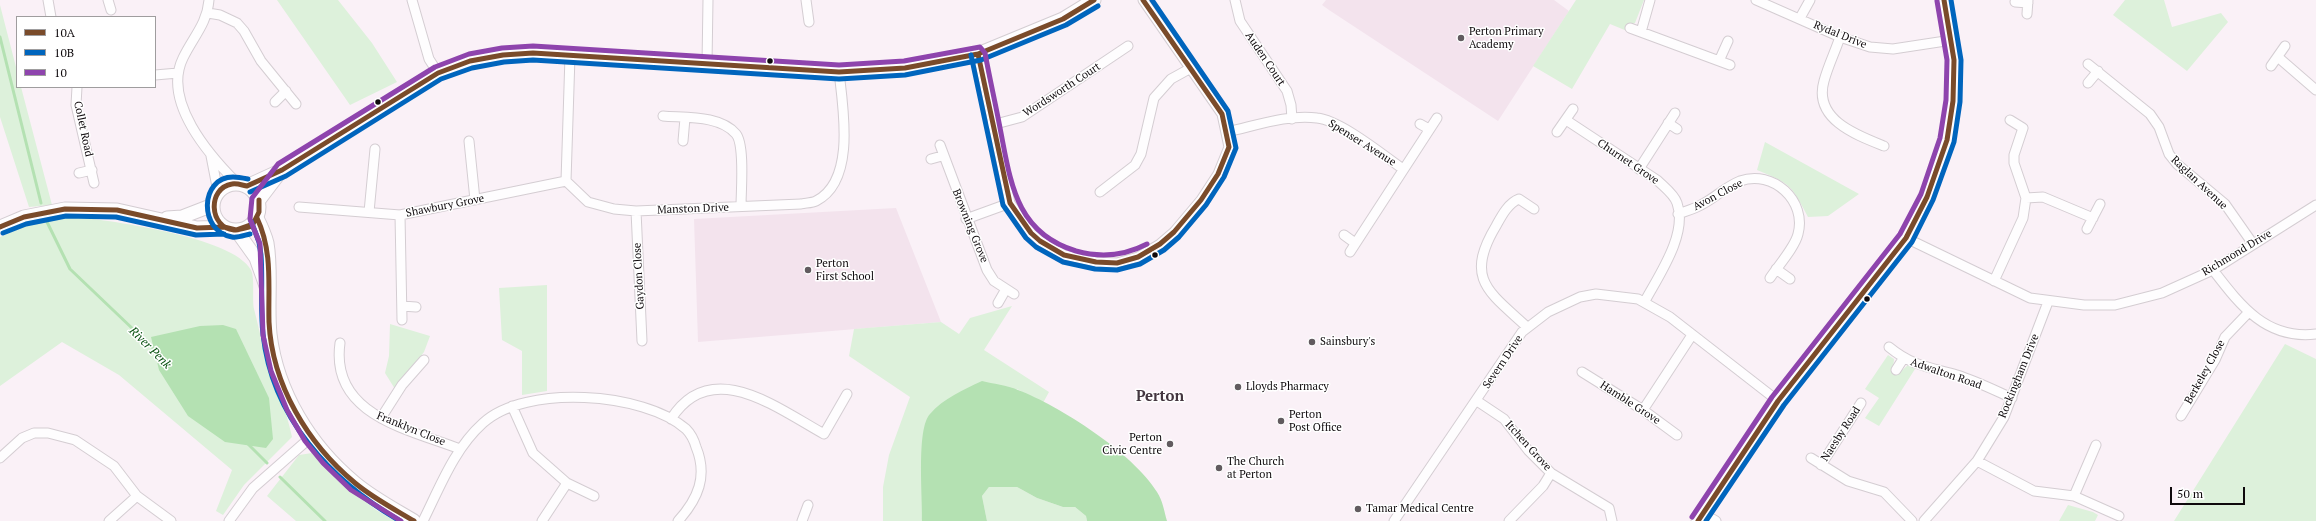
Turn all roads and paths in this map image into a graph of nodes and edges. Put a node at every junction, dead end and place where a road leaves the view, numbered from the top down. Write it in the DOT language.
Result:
graph roads {
  1 [pos="48,0"];
  2 [pos="108,0"];
  3 [pos="209,0"];
  4 [pos="412,0"];
  5 [pos="708,0"];
  6 [pos="806,0"];
  7 [pos="1094,0"];
  8 [pos="1143,0"];
  9 [pos="1235,0"];
  10 [pos="1650,0"];
  11 [pos="1756,0"];
  12 [pos="1810,0"];
  13 [pos="1944,0"];
  14 [pos="2015,2"];
  15 [pos="2028,2"];
  16 [pos="111,10"];
  17 [pos="208,13"];
  18 [pos="2027,14"];
  19 [pos="51,16"];
  20 [pos="1800,18"];
  21 [pos="809,22"];
  22 [pos="1630,28"];
  23 [pos="1641,32"];
  24 [pos="1840,37"];
  25 [pos="1952,40"];
  26 [pos="1728,41"];
  27 [pos="1128,46"];
  28 [pos="2285,46"];
  29 [pos="978,54"];
  30 [pos="570,56"];
  31 [pos="2279,58"];
  32 [pos="1719,61"];
  33 [pos="707,64"];
  34 [pos="2088,64"];
  35 [pos="1730,65"];
  36 [pos="2271,66"];
  37 [pos="1191,68"];
  38 [pos="2098,71"];
  39 [pos="839,72"];
  40 [pos="178,73"];
  41 [pos="438,73"];
  42 [pos="156,74"];
  43 [pos="2088,83"];
  44 [pos="77,88"];
  45 [pos="2316,90"];
  46 [pos="286,91"];
  47 [pos="275,102"];
  48 [pos="296,104"];
  49 [pos="1573,109"];
  50 [pos="1675,113"];
  51 [pos="663,116"];
  52 [pos="685,118"];
  53 [pos="1437,118"];
  54 [pos="1292,119"];
  55 [pos="1566,120"];
  56 [pos="2010,120"];
  57 [pos="1668,123"];
  58 [pos="1420,124"];
  59 [pos="992,125"];
  60 [pos="1429,129"];
  61 [pos="1677,129"];
  62 [pos="1227,132"];
  63 [pos="1557,132"];
  64 [pos="469,141"];
  65 [pos="684,141"];
  66 [pos="940,145"];
  67 [pos="1884,146"];
  68 [pos="375,148"];
  69 [pos="211,156"];
  70 [pos="942,156"];
  71 [pos="931,159"];
  72 [pos="1403,169"];
  73 [pos="1639,169"];
  74 [pos="92,170"];
  75 [pos="282,170"];
  76 [pos="79,173"];
  77 [pos="566,181"];
  78 [pos="94,183"];
  79 [pos="242,184"];
  80 [pos="218,192"];
  81 [pos="1100,192"];
  82 [pos="2026,198"];
  83 [pos="259,200"];
  84 [pos="475,200"];
  85 [pos="1010,203"];
  86 [pos="2100,204"];
  87 [pos="213,205"];
  88 [pos="2316,205"];
  89 [pos="741,206"];
  90 [pos="299,207"];
  91 [pos="1534,209"];
  92 [pos="636,211"];
  93 [pos="369,212"];
  94 [pos="1678,214"];
  95 [pos="400,215"];
  96 [pos="257,218"];
  97 [pos="2093,218"];
  98 [pos="160,219"];
  99 [pos="966,219"];
  100 [pos="0,227"];
  101 [pos="230,229"];
  102 [pos="2088,229"];
  103 [pos="1344,235"];
  104 [pos="1906,238"];
  105 [pos="1355,243"];
  106 [pos="2253,244"];
  107 [pos="1350,252"];
  108 [pos="1776,269"];
  109 [pos="2213,270"];
  110 [pos="1770,278"];
  111 [pos="1790,279"];
  112 [pos="1994,281"];
  113 [pos="268,292"];
  114 [pos="1645,300"];
  115 [pos="2048,302"];
  116 [pos="998,303"];
  117 [pos="402,306"];
  118 [pos="416,308"];
  119 [pos="2248,313"];
  120 [pos="402,320"];
  121 [pos="1527,327"];
  122 [pos="2316,334"];
  123 [pos="1692,335"];
  124 [pos="642,341"];
  125 [pos="340,343"];
  126 [pos="1889,346"];
  127 [pos="1903,358"];
  128 [pos="424,360"];
  129 [pos="1896,370"];
  130 [pos="1582,372"];
  131 [pos="847,394"];
  132 [pos="2012,398"];
  133 [pos="1778,400"];
  134 [pos="1476,401"];
  135 [pos="1861,403"];
  136 [pos="512,406"];
  137 [pos="1643,410"];
  138 [pos="2181,416"];
  139 [pos="381,418"];
  140 [pos="671,419"];
  141 [pos="1677,435"];
  142 [pos="311,437"];
  143 [pos="2096,445"];
  144 [pos="460,449"];
  145 [pos="0,458"];
  146 [pos="1811,458"];
  147 [pos="1977,461"];
  148 [pos="1821,465"];
  149 [pos="1551,473"];
  150 [pos="567,483"];
  151 [pos="137,496"];
  152 [pos="594,496"];
  153 [pos="2074,496"];
  154 [pos="808,505"];
  155 [pos="2118,516"];
  156 [pos="1700,517"];
  157 [pos="109,521"];
  158 [pos="171,521"];
  159 [pos="229,521"];
  160 [pos="414,521"];
  161 [pos="423,521"];
  162 [pos="542,521"];
  163 [pos="678,521"];
  164 [pos="803,521"];
  165 [pos="1394,521"];
  166 [pos="1510,521"];
  167 [pos="1612,521"];
  168 [pos="1716,521"];
  169 [pos="1912,521"];
  170 [pos="1924,521"];
  1 -- 19 [label="street"];
  2 -- 16 [label="street"];
  3 -- 17 [label="street"];
  4 -- 41 [label="street"];
  5 -- 33 [label="street"];
  6 -- 21 [label="street"];
  7 -- 29 [label="street"];
  8 -- 37 [label="street"];
  9 -- 54 [label="street, Auden Court"];
  10 -- 23 [label="street"];
  11 -- 20 [label="street, Rydal Drive"];
  12 -- 20 [label="street"];
  13 -- 25 [label="street"];
  14 -- 15 [label="street"];
  15 -- 18 [label="street"];
  17 -- 40 [label="street"];
  17 -- 46 [label="street"];
  20 -- 24 [label="street, Rydal Drive"];
  22 -- 23 [label="street"];
  23 -- 32 [label="street"];
  24 -- 25 [label="street, Rydal Drive"];
  24 -- 67 [label="street"];
  25 -- 104 [label="street"];
  26 -- 32 [label="street"];
  27 -- 59 [label="street, Wordsworth Court"];
  28 -- 31 [label="street"];
  29 -- 39 [label="street"];
  29 -- 59 [label="street"];
  30 -- 33 [label="street"];
  30 -- 41 [label="street"];
  30 -- 77 [label="street"];
  31 -- 36 [label="street"];
  31 -- 45 [label="street"];
  32 -- 35 [label="street"];
  33 -- 39 [label="street"];
  34 -- 38 [label="street, Raglan Avenue"];
  37 -- 62 [label="street"];
  37 -- 81 [label="street"];
  38 -- 43 [label="street"];
  38 -- 106 [label="street, Raglan Avenue"];
  39 -- 89 [label="street, Manston Drive"];
  40 -- 42 [label="street"];
  40 -- 69 [label="street"];
  41 -- 75 [label="street"];
  44 -- 74 [label="street, Collet Road"];
  46 -- 47 [label="street"];
  46 -- 48 [label="street"];
  49 -- 55 [label="street"];
  50 -- 57 [label="street"];
  51 -- 52 [label="street"];
  52 -- 65 [label="street"];
  52 -- 89 [label="street"];
  53 -- 60 [label="street, Spenser Avenue"];
  54 -- 62 [label="street, Spenser Avenue"];
  54 -- 72 [label="street, Spenser Avenue"];
  55 -- 63 [label="street"];
  55 -- 73 [label="street, Churnet Grove"];
  56 -- 82 [label="street"];
  57 -- 61 [label="street"];
  57 -- 73 [label="street"];
  58 -- 60 [label="street"];
  59 -- 85 [label="street"];
  60 -- 72 [label="street, Spenser Avenue"];
  62 -- 85 [label="street"];
  64 -- 84 [label="street"];
  66 -- 70 [label="street, Browning Grove"];
  68 -- 93 [label="street"];
  69 -- 79 [label="street"];
  69 -- 80 [label="street"];
  70 -- 71 [label="street"];
  70 -- 99 [label="street, Browning Grove"];
  72 -- 105 [label="street, Spenser Avenue"];
  73 -- 94 [label="street, Churnet Grove"];
  74 -- 76 [label="street, Collet Road"];
  74 -- 78 [label="street, Collet Road"];
  75 -- 79 [label="street"];
  75 -- 83 [label="street"];
  77 -- 84 [label="street, Shawbury Grove"];
  77 -- 92 [label="street, Manston Drive"];
  79 -- 80 [label="street"];
  79 -- 83 [label="street"];
  80 -- 87 [label="street"];
  82 -- 97 [label="street"];
  82 -- 112 [label="street"];
  83 -- 96 [label="street"];
  84 -- 95 [label="street, Shawbury Grove"];
  85 -- 99 [label="street"];
  86 -- 97 [label="street"];
  87 -- 98 [label="street"];
  87 -- 101 [label="street"];
  88 -- 106 [label="street, Richmond Drive"];
  89 -- 92 [label="street, Manston Drive"];
  90 -- 93 [label="street, Shawbury Grove"];
  91 -- 121 [label="street"];
  92 -- 124 [label="street, Gaydon Close"];
  93 -- 95 [label="street, Shawbury Grove"];
  94 -- 108 [label="street, Avon Close"];
  94 -- 114 [label="street, Churnet Grove"];
  95 -- 117 [label="street"];
  96 -- 101 [label="street"];
  96 -- 113 [label="street"];
  97 -- 102 [label="street"];
  98 -- 100 [label="street"];
  98 -- 101 [label="street"];
  99 -- 116 [label="street, Browning Grove"];
  101 -- 113 [label="street"];
  103 -- 105 [label="street"];
  104 -- 112 [label="street, Richmond Drive"];
  104 -- 133 [label="street"];
  105 -- 107 [label="street, Spenser Avenue"];
  106 -- 109 [label="street, Richmond Drive"];
  108 -- 110 [label="street, Avon Close"];
  108 -- 111 [label="street"];
  109 -- 115 [label="street, Richmond Drive"];
  109 -- 119 [label="street"];
  112 -- 115 [label="street, Richmond Drive"];
  113 -- 142 [label="street"];
  114 -- 121 [label="street, Severn Drive"];
  114 -- 123 [label="street, Severn Drive"];
  115 -- 132 [label="street, Rockingham Drive"];
  117 -- 118 [label="street"];
  117 -- 120 [label="street"];
  119 -- 122 [label="street"];
  119 -- 138 [label="street, Berkeley Close"];
  121 -- 134 [label="street, Severn Drive"];
  123 -- 133 [label="street, Severn Drive"];
  123 -- 137 [label="street"];
  125 -- 139 [label="street, Franklyn Close"];
  126 -- 127 [label="street, Adwalton Road"];
  127 -- 129 [label="street, Adwalton Road"];
  127 -- 132 [label="street, Adwalton Road"];
  128 -- 139 [label="street"];
  130 -- 137 [label="street, Hamble Grove"];
  131 -- 140 [label="street"];
  132 -- 147 [label="street, Rockingham Drive"];
  133 -- 156 [label="street"];
  134 -- 149 [label="street, Itchen Grove"];
  134 -- 165 [label="street, Severn Drive"];
  135 -- 148 [label="street, Naesby Road"];
  136 -- 140 [label="street"];
  136 -- 144 [label="street"];
  136 -- 150 [label="street"];
  137 -- 141 [label="street, Hamble Grove"];
  139 -- 144 [label="street, Franklyn Close"];
  140 -- 163 [label="street"];
  142 -- 159 [label="street"];
  142 -- 160 [label="street"];
  143 -- 153 [label="street"];
  144 -- 161 [label="street"];
  145 -- 151 [label="street"];
  146 -- 148 [label="street, Naesby Road"];
  147 -- 153 [label="street"];
  147 -- 170 [label="street, Rockingham Drive"];
  148 -- 169 [label="street, Naesby Road"];
  149 -- 166 [label="street"];
  149 -- 167 [label="street, Itchen Grove"];
  150 -- 152 [label="street"];
  150 -- 162 [label="street"];
  151 -- 157 [label="street"];
  151 -- 158 [label="street"];
  153 -- 155 [label="street"];
  154 -- 164 [label="street"];
  156 -- 168 [label="street"];
}
